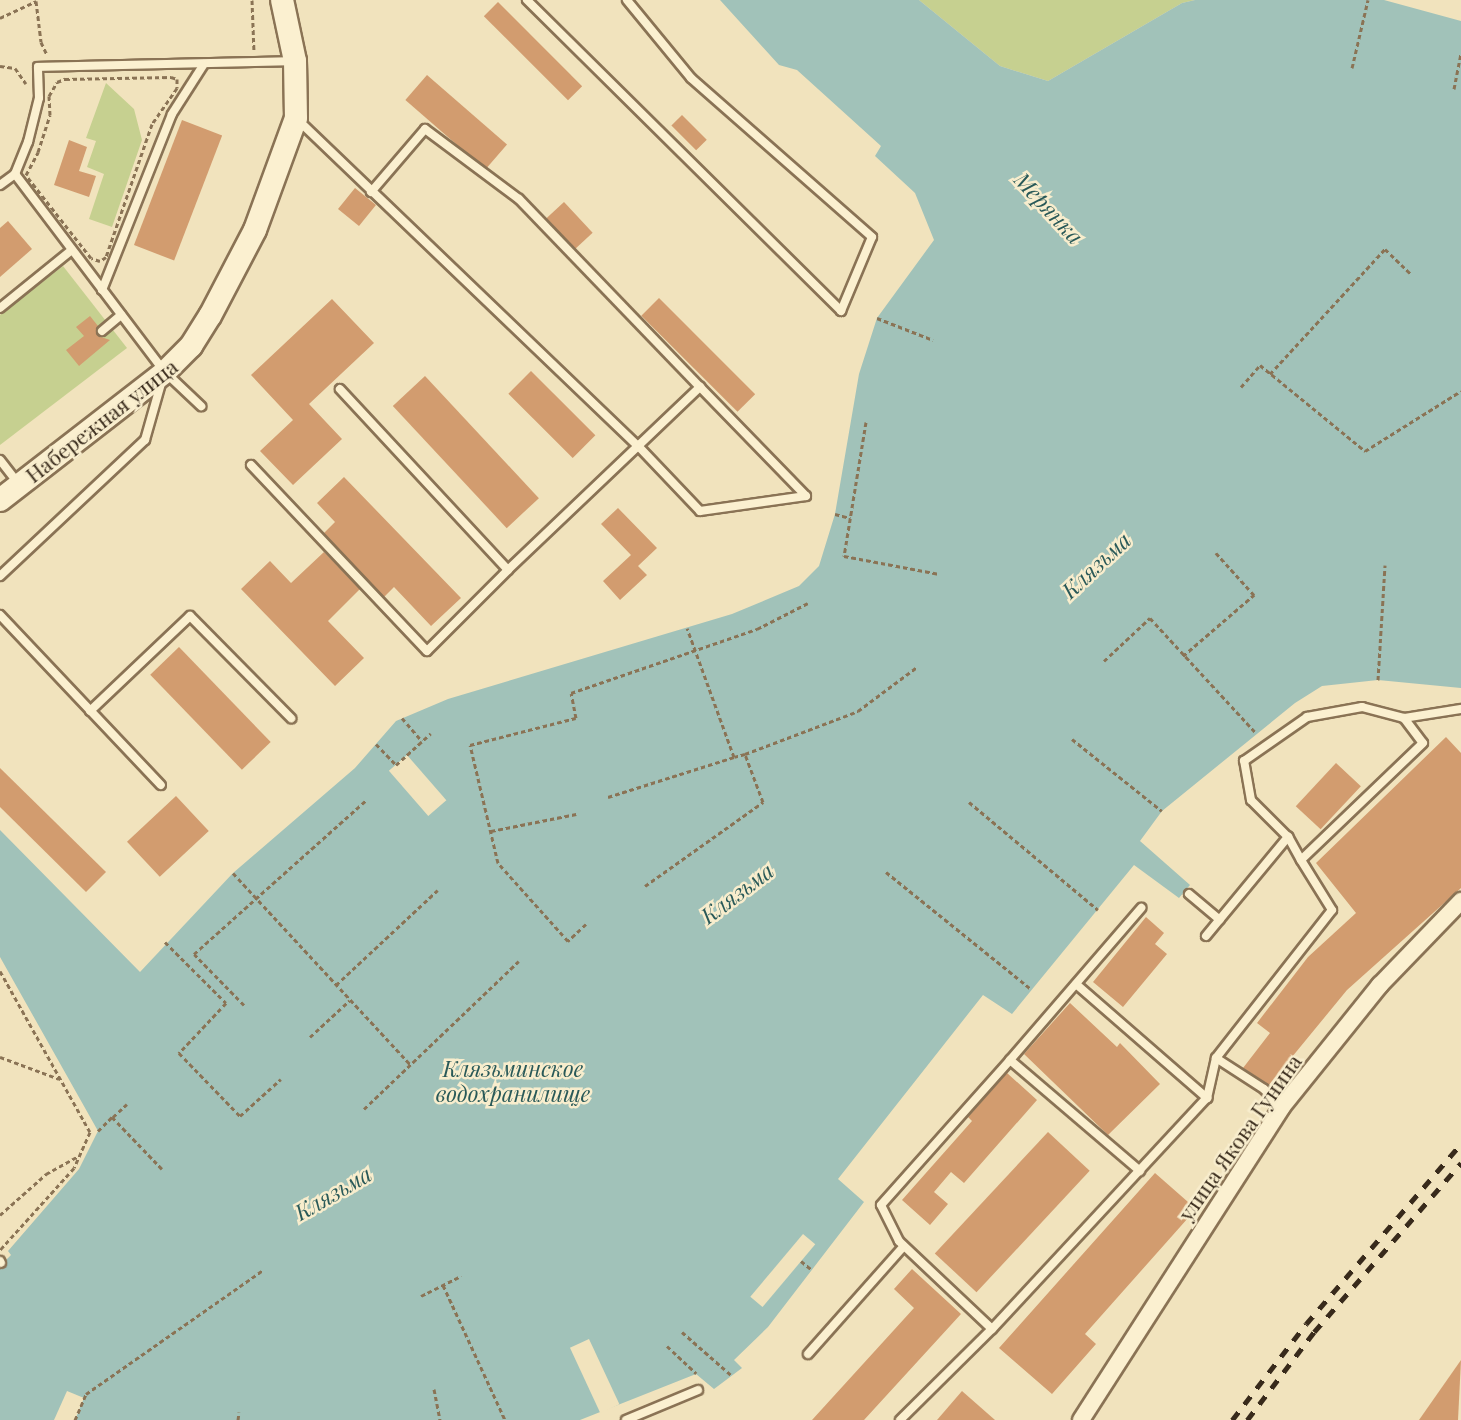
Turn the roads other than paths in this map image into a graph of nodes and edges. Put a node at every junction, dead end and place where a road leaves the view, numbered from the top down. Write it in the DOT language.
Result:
graph roads {
  1 [pos="282,0"];
  2 [pos="527,0"];
  3 [pos="627,0"];
  4 [pos="295,62"];
  5 [pos="204,64"];
  6 [pos="296,118"];
  7 [pos="15,174"];
  8 [pos="0,185"];
  9 [pos="371,192"];
  10 [pos="72,250"];
  11 [pos="102,290"];
  12 [pos="0,308"];
  13 [pos="121,315"];
  14 [pos="102,331"];
  15 [pos="165,372"];
  16 [pos="700,387"];
  17 [pos="340,389"];
  18 [pos="201,406"];
  19 [pos="638,446"];
  20 [pos="0,460"];
  21 [pos="251,465"];
  22 [pos="19,485"];
  23 [pos="0,500"];
  24 [pos="508,570"];
  25 [pos="0,576"];
  26 [pos="0,615"];
  27 [pos="1461,710"];
  28 [pos="90,711"];
  29 [pos="291,718"];
  30 [pos="1404,718"];
  31 [pos="161,785"];
  32 [pos="1288,837"];
  33 [pos="1301,860"];
  34 [pos="1189,894"];
  35 [pos="1461,901"];
  36 [pos="1141,908"];
  37 [pos="1220,920"];
  38 [pos="1206,936"];
  39 [pos="1076,984"];
  40 [pos="1216,1058"];
  41 [pos="1010,1060"];
  42 [pos="1208,1098"];
  43 [pos="1281,1108"];
  44 [pos="1140,1171"];
  45 [pos="904,1246"];
  46 [pos="992,1329"];
  47 [pos="808,1354"];
  48 [pos="698,1390"];
  49 [pos="626,1420"];
  50 [pos="900,1420"];
  51 [pos="1081,1420"];
  1 -- 4 [label="street, Набережная улица"];
  2 -- 3 [label="lane"];
  4 -- 5 [label="lane"];
  4 -- 6 [label="street, Набережная улица"];
  5 -- 7 [label="lane"];
  5 -- 11 [label="lane"];
  6 -- 9 [label="lane"];
  6 -- 15 [label="street, Набережная улица"];
  7 -- 8 [label="lane"];
  7 -- 10 [label="lane"];
  9 -- 16 [label="lane"];
  9 -- 19 [label="lane"];
  10 -- 11 [label="lane"];
  10 -- 12 [label="lane"];
  11 -- 13 [label="lane"];
  13 -- 14 [label="lane"];
  13 -- 15 [label="lane"];
  15 -- 18 [label="lane"];
  15 -- 22 [label="street, Набережная улица"];
  15 -- 25 [label="lane"];
  16 -- 19 [label="lane"];
  16 -- 19 [label="lane"];
  17 -- 24 [label="lane"];
  19 -- 24 [label="lane"];
  20 -- 22 [label="lane"];
  21 -- 24 [label="lane"];
  22 -- 23 [label="street, Набережная улица"];
  26 -- 28 [label="lane"];
  27 -- 30 [label="lane"];
  28 -- 29 [label="lane"];
  28 -- 31 [label="lane"];
  30 -- 32 [label="lane"];
  30 -- 33 [label="lane"];
  32 -- 33 [label="lane"];
  32 -- 37 [label="lane"];
  33 -- 40 [label="lane"];
  34 -- 37 [label="lane"];
  35 -- 43 [label="street, улица Якова Гунина"];
  36 -- 39 [label="lane"];
  37 -- 38 [label="lane"];
  39 -- 41 [label="lane"];
  39 -- 42 [label="lane"];
  40 -- 42 [label="lane"];
  40 -- 43 [label="lane"];
  41 -- 44 [label="lane"];
  41 -- 45 [label="lane"];
  42 -- 44 [label="lane"];
  43 -- 51 [label="street, улица Якова Гунина"];
  44 -- 46 [label="lane"];
  45 -- 46 [label="lane"];
  45 -- 47 [label="lane"];
  46 -- 50 [label="lane"];
  48 -- 49 [label="lane"];
}
